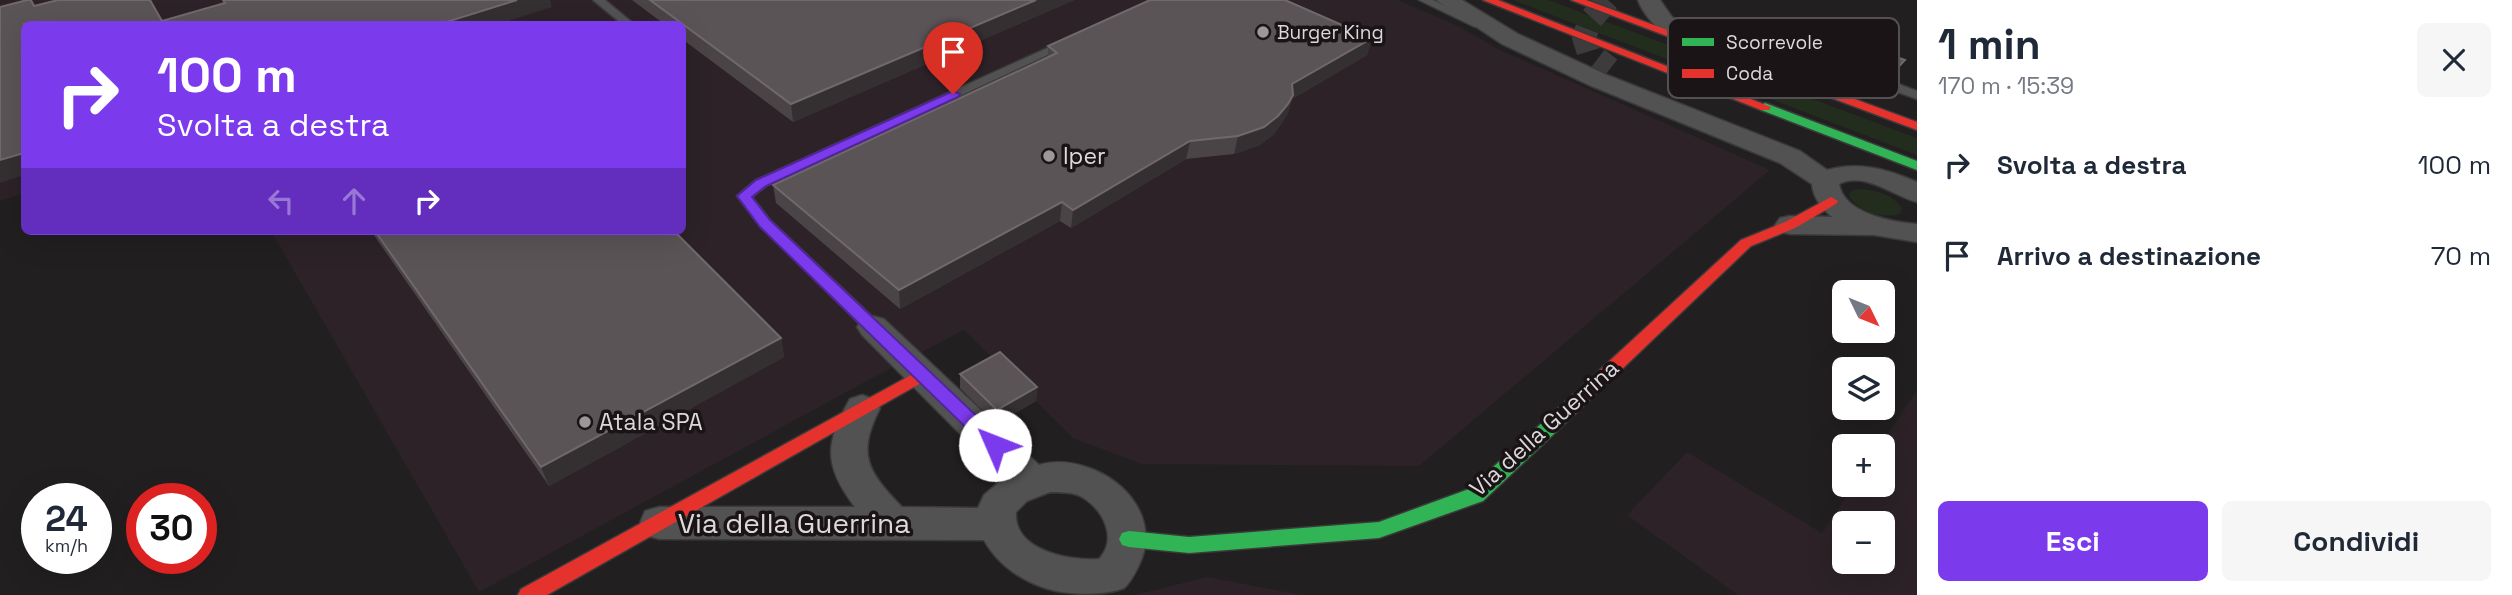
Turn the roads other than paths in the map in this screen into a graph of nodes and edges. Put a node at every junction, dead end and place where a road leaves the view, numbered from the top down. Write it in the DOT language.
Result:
graph roads {
  1 [pos="598,0"];
  2 [pos="1424,0"];
  3 [pos="1447,0"];
  4 [pos="1488,0"];
  5 [pos="1576,0"];
  6 [pos="1649,0"];
  7 [pos="624,21"];
  8 [pos="1668,25"];
  9 [pos="1084,34"];
  10 [pos="1668,34"];
  11 [pos="1510,39"];
  12 [pos="1611,69"];
  13 [pos="1668,70"];
  14 [pos="1899,88"];
  15 [pos="1668,93"];
  16 [pos="1917,95"];
  17 [pos="1679,98"];
  18 [pos="1741,98"];
  19 [pos="1842,98"];
  20 [pos="1917,126"];
  21 [pos="1917,166"];
  22 [pos="1833,185"];
  23 [pos="1917,193"];
  24 [pos="1790,225"];
  25 [pos="1876,227"];
  26 [pos="1917,233"];
  27 [pos="873,327"];
  28 [pos="922,375"];
  29 [pos="862,408"];
  30 [pos="1031,481"];
  31 [pos="659,523"];
  32 [pos="892,523"];
  33 [pos="995,524"];
  34 [pos="1129,539"];
  35 [pos="528,595"];
  1 -- 7 [label="lane"];
  2 -- 11 [label="lane"];
  3 -- 11 [label="street"];
  4 -- 13 [label="street"];
  5 -- 10 [label="street"];
  6 -- 8 [label="street"];
  9 -- 27 [label="lane"];
  11 -- 22 [label="street"];
  12 -- 15 [label="street"];
  14 -- 16 [label="lane"];
  17 -- 22 [label="street"];
  18 -- 21 [label="street"];
  19 -- 20 [label="street"];
  22 -- 23 [label="street"];
  22 -- 24 [label="street, Via della Guerrina"];
  22 -- 25 [label="street"];
  24 -- 25 [label="street, Via della Guerrina"];
  24 -- 34 [label="street, Via della Guerrina"];
  25 -- 26 [label="street"];
  27 -- 28 [label="street"];
  28 -- 29 [label="street"];
  28 -- 30 [label="street"];
  29 -- 31 [label="street"];
  29 -- 32 [label="street"];
  30 -- 33 [label="street"];
  30 -- 34 [label="street"];
  31 -- 32 [label="street, Via della Guerrina"];
  31 -- 35 [label="street, Via della Guerrina"];
  32 -- 33 [label="street, Via della Guerrina"];
  33 -- 34 [label="street"];
}
